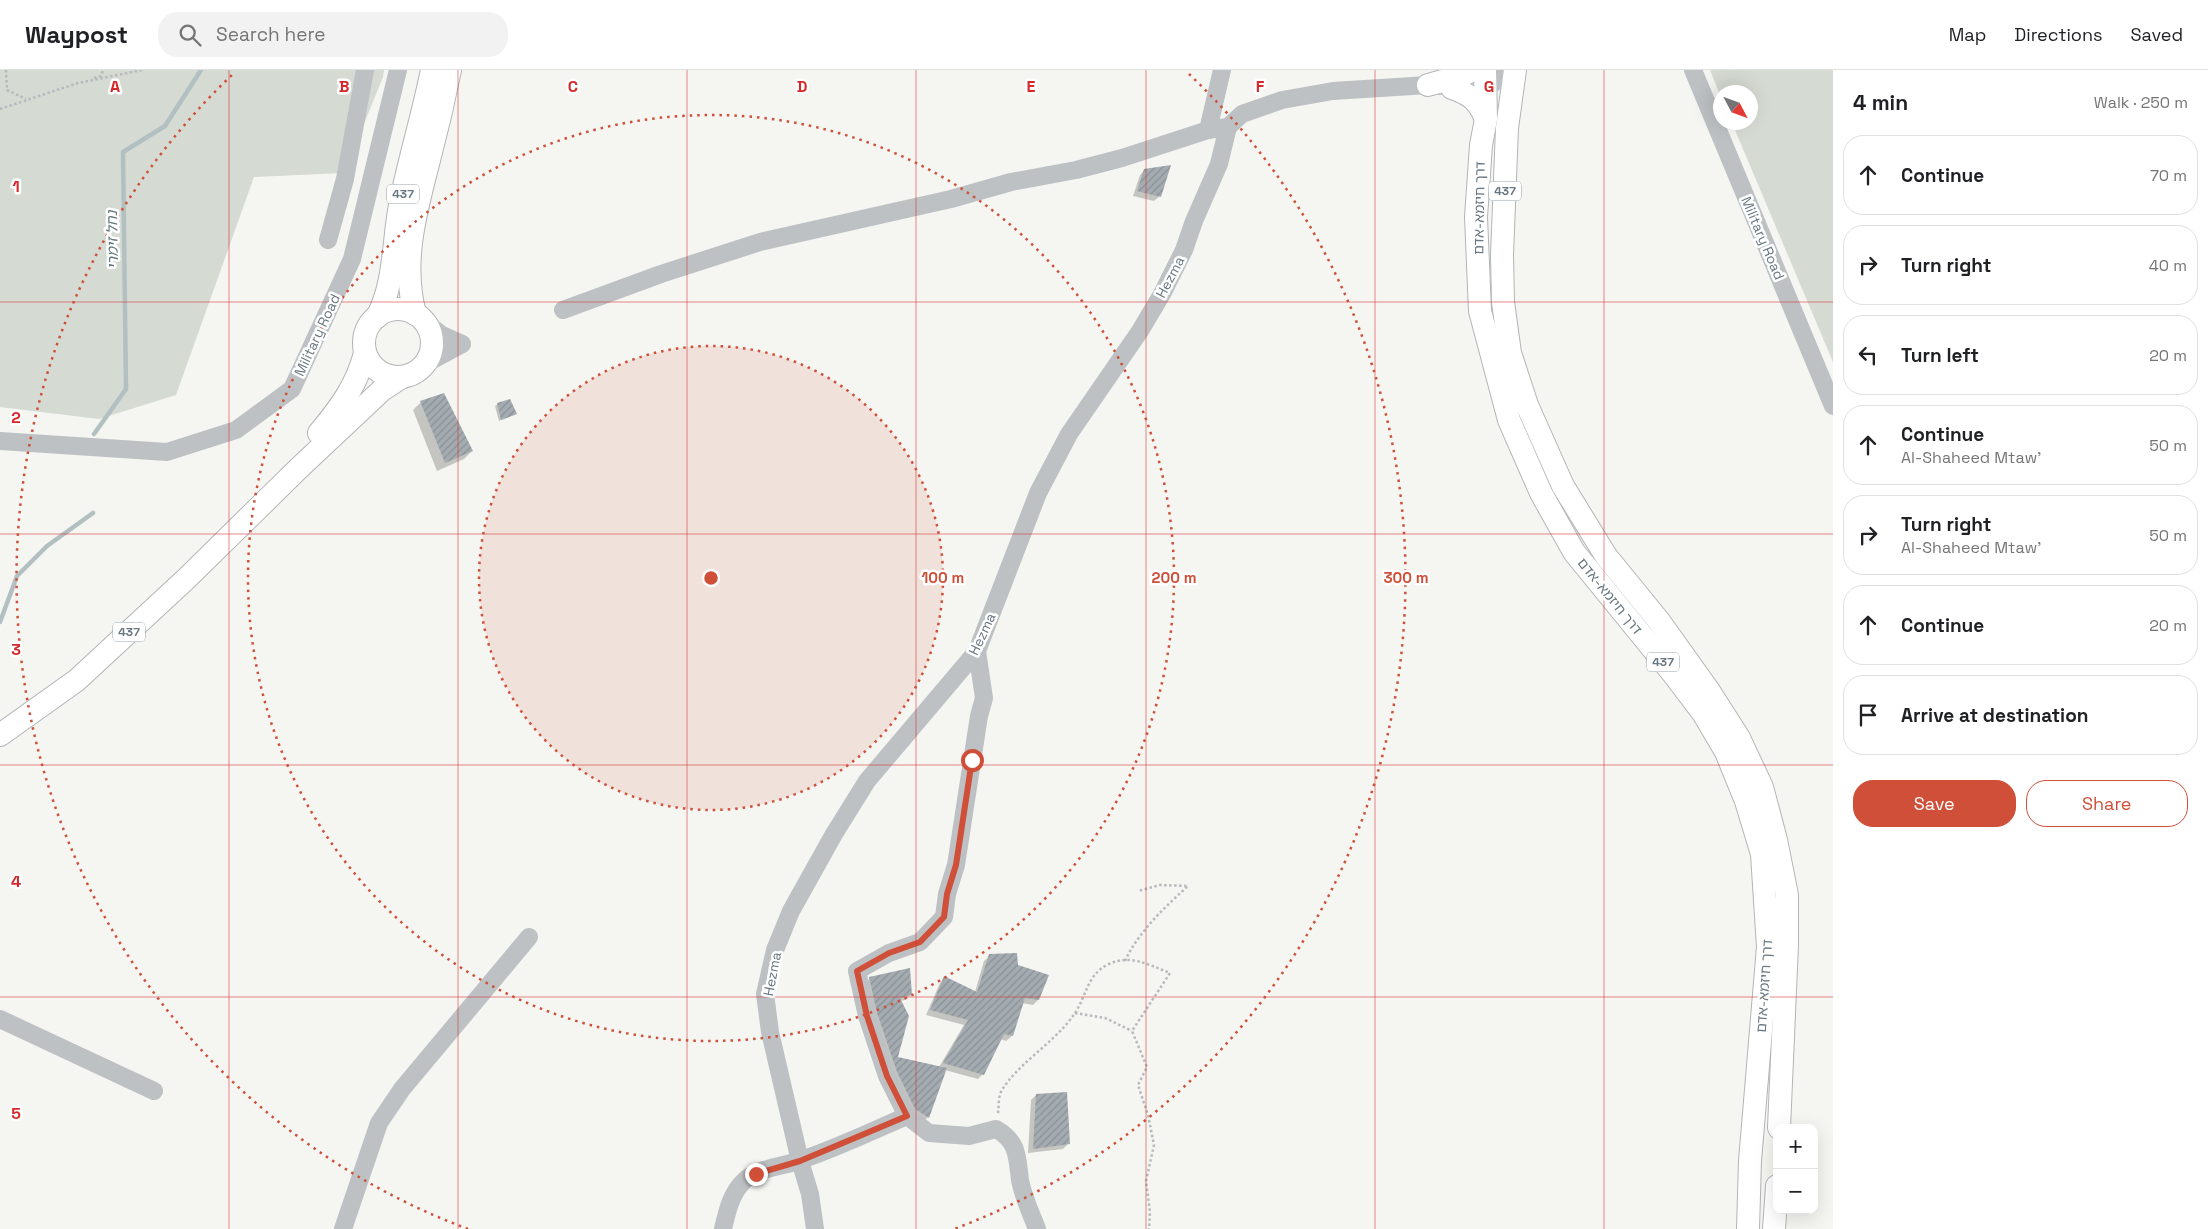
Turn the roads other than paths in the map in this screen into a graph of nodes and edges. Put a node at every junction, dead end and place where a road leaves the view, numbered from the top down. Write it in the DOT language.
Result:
graph roads {
  1 [pos="365,70"];
  2 [pos="398,70"];
  3 [pos="432,70"];
  4 [pos="450,70"];
  5 [pos="1222,70"];
  6 [pos="1472,70"];
  7 [pos="1507,70"];
  8 [pos="1515,70"];
  9 [pos="1693,70"];
  10 [pos="1484,81"];
  11 [pos="1428,84"];
  12 [pos="1452,88"];
  13 [pos="1486,119"];
  14 [pos="1228,127"];
  15 [pos="1507,128"];
  16 [pos="1208,130"];
  17 [pos="328,240"];
  18 [pos="563,310"];
  19 [pos="376,317"];
  20 [pos="420,318"];
  21 [pos="366,353"];
  22 [pos="425,364"];
  23 [pos="402,377"];
  24 [pos="1833,406"];
  25 [pos="0,441"];
  26 [pos="248,518"];
  27 [pos="977,651"];
  28 [pos="0,735"];
  29 [pos="529,937"];
  30 [pos="0,1019"];
  31 [pos="154,1091"];
  32 [pos="907,1116"];
  33 [pos="1779,1124"];
  34 [pos="800,1161"];
  35 [pos="1775,1214"];
  36 [pos="343,1229"];
  37 [pos="723,1229"];
  38 [pos="816,1229"];
  39 [pos="1037,1229"];
  40 [pos="1748,1229"];
  41 [pos="1774,1229"];
  1 -- 17 [label="street"];
  2 -- 25 [label="street, Military Road"];
  3 -- 19 [label="main road, 437"];
  4 -- 20 [label="main road, 437"];
  5 -- 16 [label="street"];
  6 -- 11 [label="main road"];
  7 -- 10 [label="street"];
  8 -- 15 [label="main road, דרך חיזמא-אדם / 437"];
  9 -- 24 [label="street, Military Road"];
  10 -- 12 [label="street"];
  10 -- 13 [label="main road, דרך חיזמא-אדם / 437"];
  10 -- 15 [label="street"];
  11 -- 12 [label="street"];
  11 -- 14 [label="street"];
  12 -- 13 [label="main road"];
  13 -- 40 [label="main road, דרך חיזמא-אדם / 437"];
  14 -- 16 [label="street"];
  14 -- 27 [label="street, Hezma"];
  15 -- 33 [label="main road, דרך חיזמא-אדם / 437"];
  16 -- 18 [label="street"];
  19 -- 20 [label="main road"];
  19 -- 21 [label="main road"];
  20 -- 22 [label="main road"];
  20 -- 22 [label="street"];
  21 -- 23 [label="main road"];
  21 -- 26 [label="main road, 437"];
  22 -- 23 [label="main road"];
  23 -- 26 [label="main road, 437"];
  26 -- 28 [label="main road, 437"];
  27 -- 32 [label="street"];
  27 -- 34 [label="street, Hezma"];
  29 -- 36 [label="street"];
  30 -- 31 [label="street"];
  32 -- 34 [label="street"];
  32 -- 39 [label="street"];
  34 -- 37 [label="street"];
  34 -- 38 [label="street, Hezma"];
  35 -- 41 [label="main road"];
}
